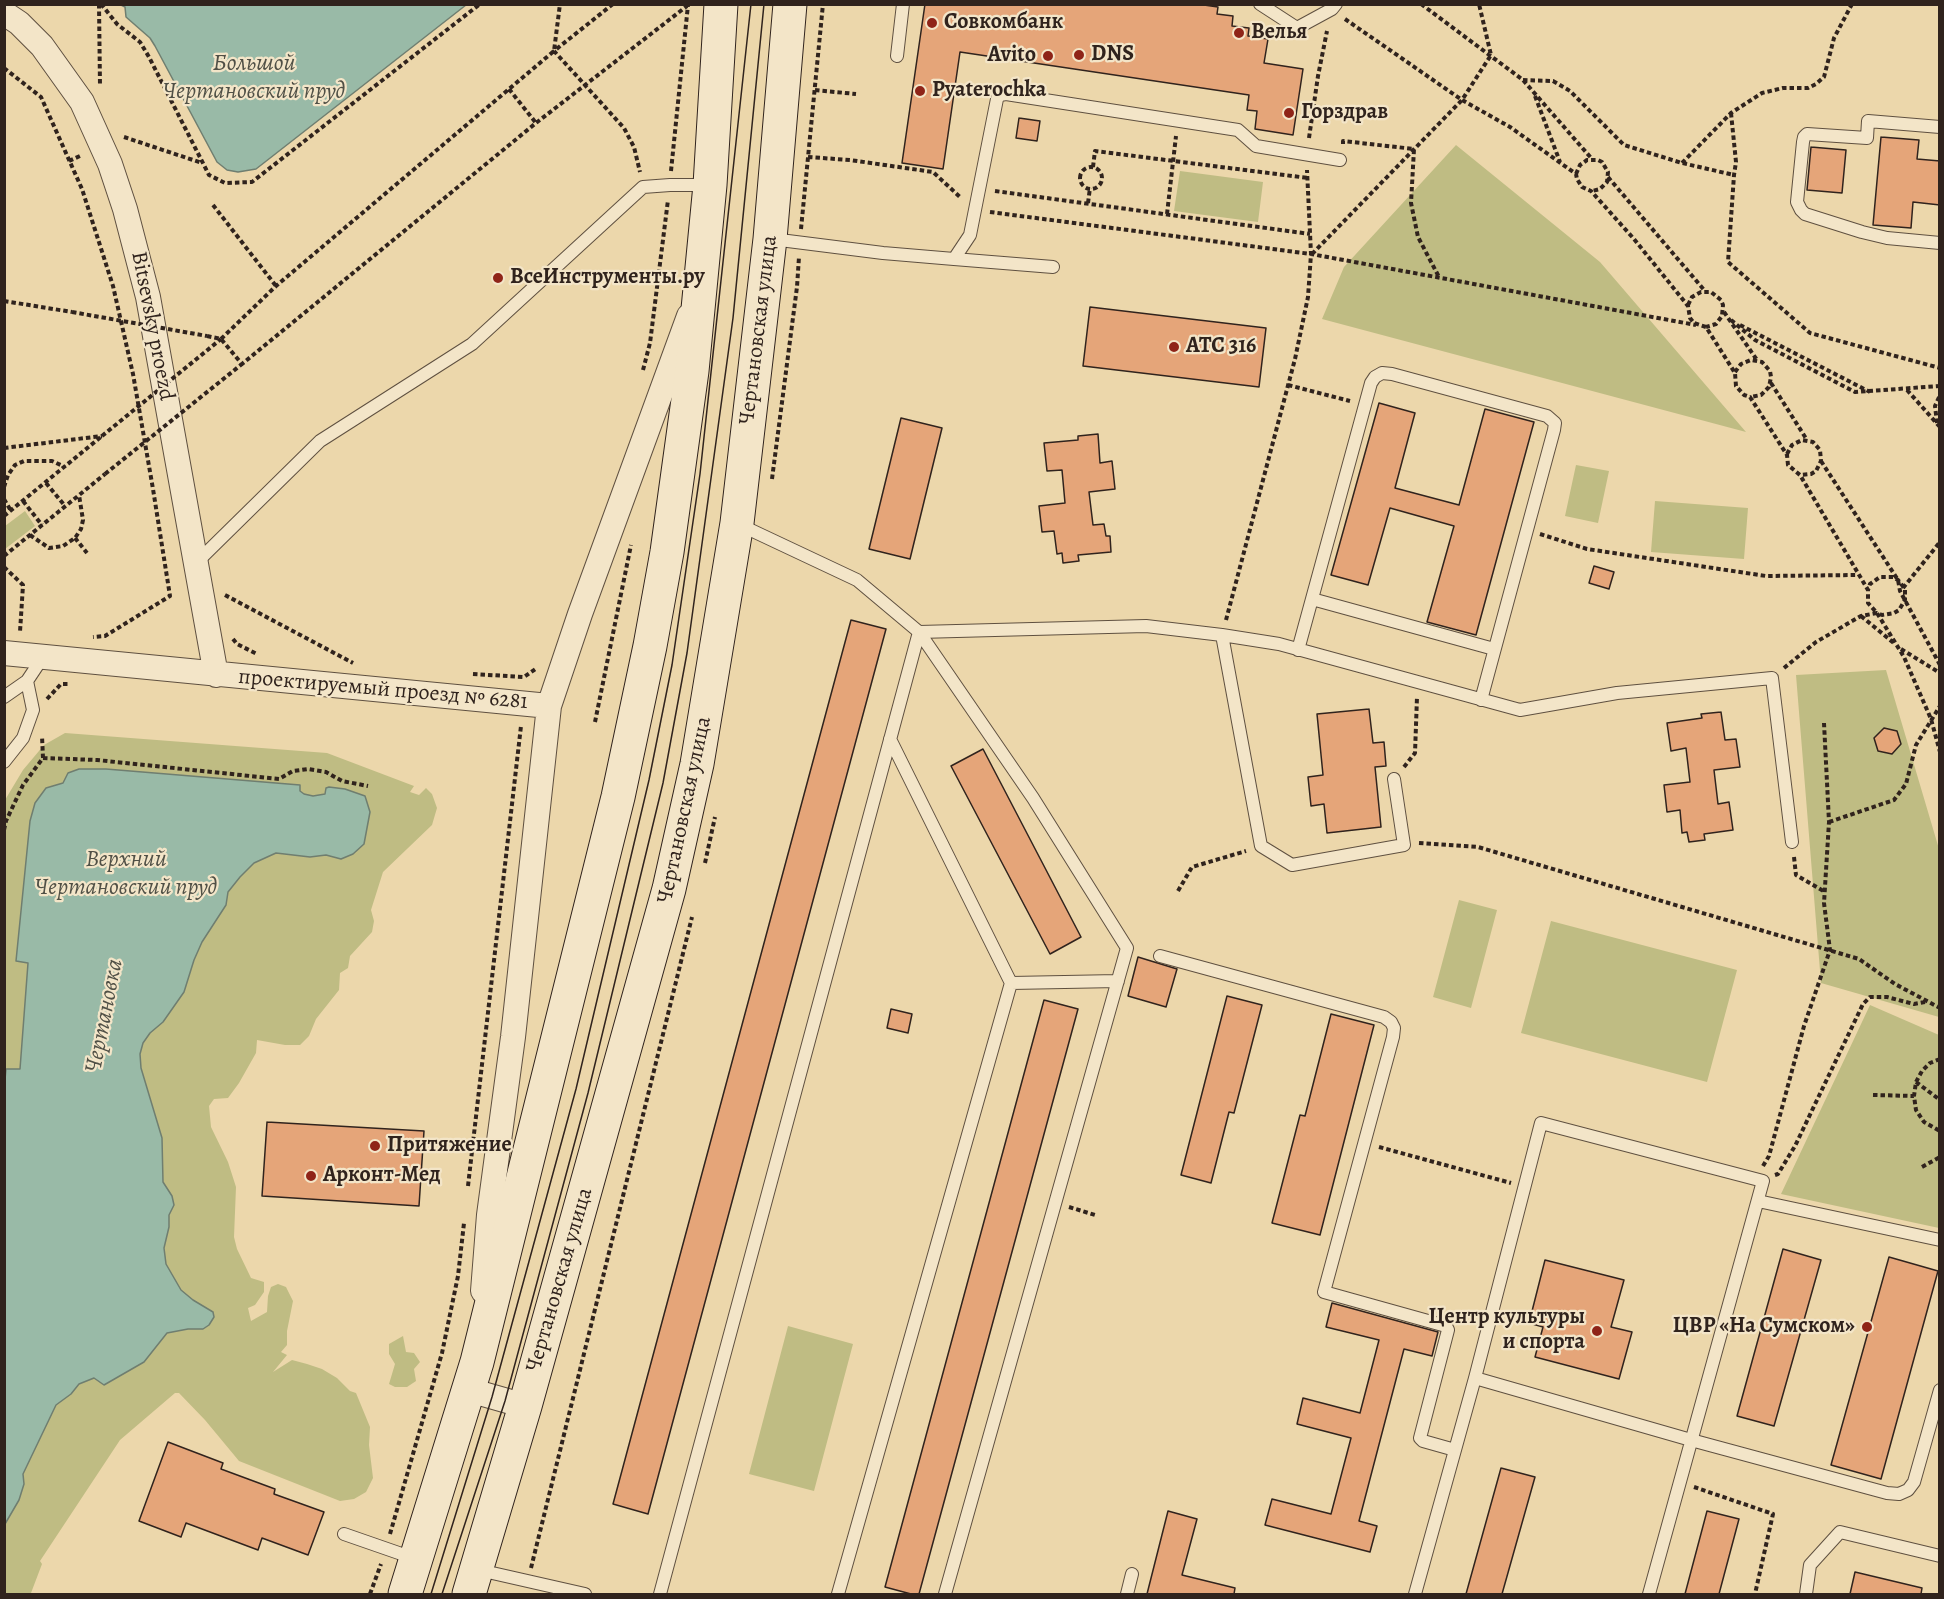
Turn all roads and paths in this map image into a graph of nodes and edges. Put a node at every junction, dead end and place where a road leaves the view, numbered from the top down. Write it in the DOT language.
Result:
graph roads {
  1 [pos="100,4"];
  2 [pos="480,4"];
  3 [pos="561,4"];
  4 [pos="613,4"];
  5 [pos="721,4"];
  6 [pos="790,4"];
  7 [pos="903,4"];
  8 [pos="1260,4"];
  9 [pos="1421,4"];
  10 [pos="1479,4"];
  11 [pos="1852,4"];
  12 [pos="1334,7"];
  13 [pos="4,13"];
  14 [pos="554,51"];
  15 [pos="1491,55"];
  16 [pos="897,56"];
  17 [pos="4,68"];
  18 [pos="1523,80"];
  19 [pos="586,85"];
  20 [pos="100,86"];
  21 [pos="509,89"];
  22 [pos="814,90"];
  23 [pos="1534,93"];
  24 [pos="856,94"];
  25 [pos="1462,100"];
  26 [pos="1731,113"];
  27 [pos="1178,120"];
  28 [pos="536,123"];
  29 [pos="1940,127"];
  30 [pos="124,137"];
  31 [pos="1414,149"];
  32 [pos="87,153"];
  33 [pos="1307,156"];
  34 [pos="808,157"];
  35 [pos="1592,159"];
  36 [pos="1340,160"];
  37 [pos="69,161"];
  38 [pos="1173,161"];
  39 [pos="202,163"];
  40 [pos="1561,163"];
  41 [pos="1682,164"];
  42 [pos="1093,167"];
  43 [pos="1576,174"];
  44 [pos="1734,175"];
  45 [pos="1608,177"];
  46 [pos="1308,178"];
  47 [pos="669,185"];
  48 [pos="710,185"];
  49 [pos="643,188"];
  50 [pos="1090,188"];
  51 [pos="979,189"];
  52 [pos="1591,191"];
  53 [pos="1088,203"];
  54 [pos="213,205"];
  55 [pos="975,210"];
  56 [pos="1167,214"];
  57 [pos="1310,234"];
  58 [pos="770,239"];
  59 [pos="1940,243"];
  60 [pos="1311,254"];
  61 [pos="954,259"];
  62 [pos="1053,267"];
  63 [pos="1439,278"];
  64 [pos="276,286"];
  65 [pos="700,286"];
  66 [pos="1705,291"];
  67 [pos="4,301"];
  68 [pos="1688,306"];
  69 [pos="1723,311"];
  70 [pos="1731,320"];
  71 [pos="1700,326"];
  72 [pos="1706,327"];
  73 [pos="220,339"];
  74 [pos="1757,360"];
  75 [pos="242,364"];
  76 [pos="1940,368"];
  77 [pos="642,373"];
  78 [pos="1735,373"];
  79 [pos="1771,382"];
  80 [pos="1288,385"];
  81 [pos="1940,386"];
  82 [pos="1906,390"];
  83 [pos="1940,395"];
  84 [pos="1750,397"];
  85 [pos="1365,406"];
  86 [pos="1940,427"];
  87 [pos="102,436"];
  88 [pos="1808,440"];
  89 [pos="4,448"];
  90 [pos="1787,455"];
  91 [pos="1821,461"];
  92 [pos="64,467"];
  93 [pos="1800,475"];
  94 [pos="45,483"];
  95 [pos="4,487"];
  96 [pos="79,495"];
  97 [pos="4,499"];
  98 [pos="23,501"];
  99 [pos="65,506"];
  100 [pos="11,511"];
  101 [pos="4,516"];
  102 [pos="737,524"];
  103 [pos="42,525"];
  104 [pos="1527,530"];
  105 [pos="30,535"];
  106 [pos="75,538"];
  107 [pos="1940,542"];
  108 [pos="87,553"];
  109 [pos="4,556"];
  110 [pos="196,563"];
  111 [pos="4,567"];
  112 [pos="1859,575"];
  113 [pos="1898,580"];
  114 [pos="1902,589"];
  115 [pos="1868,590"];
  116 [pos="1312,599"];
  117 [pos="1905,600"];
  118 [pos="221,603"];
  119 [pos="1877,613"];
  120 [pos="1861,616"];
  121 [pos="20,632"];
  122 [pos="31,632"];
  123 [pos="919,632"];
  124 [pos="231,635"];
  125 [pos="1222,635"];
  126 [pos="84,636"];
  127 [pos="612,638"];
  128 [pos="8,642"];
  129 [pos="610,645"];
  130 [pos="1899,648"];
  131 [pos="1494,649"];
  132 [pos="1298,650"];
  133 [pos="43,657"];
  134 [pos="608,657"];
  135 [pos="264,658"];
  136 [pos="1940,665"];
  137 [pos="349,666"];
  138 [pos="538,666"];
  139 [pos="465,673"];
  140 [pos="1940,674"];
  141 [pos="216,675"];
  142 [pos="524,677"];
  143 [pos="1772,678"];
  144 [pos="27,681"];
  145 [pos="77,683"];
  146 [pos="4,697"];
  147 [pos="1480,700"];
  148 [pos="522,703"];
  149 [pos="549,706"];
  150 [pos="1940,706"];
  151 [pos="35,707"];
  152 [pos="1416,710"];
  153 [pos="1931,719"];
  154 [pos="595,722"];
  155 [pos="1824,723"];
  156 [pos="890,739"];
  157 [pos="1940,752"];
  158 [pos="43,758"];
  159 [pos="4,762"];
  160 [pos="1394,779"];
  161 [pos="368,786"];
  162 [pos="1828,822"];
  163 [pos="4,830"];
  164 [pos="1792,842"];
  165 [pos="1404,845"];
  166 [pos="1261,846"];
  167 [pos="1178,891"];
  168 [pos="1825,892"];
  169 [pos="1830,950"];
  170 [pos="1160,956"];
  171 [pos="1118,981"];
  172 [pos="1011,983"];
  173 [pos="1926,1002"];
  174 [pos="1940,1008"];
  175 [pos="1940,1059"];
  176 [pos="1916,1082"];
  177 [pos="1872,1095"];
  178 [pos="1914,1096"];
  179 [pos="1940,1100"];
  180 [pos="1937,1131"];
  181 [pos="1940,1137"];
  182 [pos="1364,1143"];
  183 [pos="1940,1157"];
  184 [pos="1922,1167"];
  185 [pos="1759,1180"];
  186 [pos="1524,1187"];
  187 [pos="467,1195"];
  188 [pos="1758,1201"];
  189 [pos="1055,1203"];
  190 [pos="1095,1215"];
  191 [pos="464,1218"];
  192 [pos="1940,1240"];
  193 [pos="473,1376"];
  194 [pos="1475,1378"];
  195 [pos="1940,1390"];
  196 [pos="525,1406"];
  197 [pos="1691,1440"];
  198 [pos="1455,1450"];
  199 [pos="1682,1483"];
  200 [pos="344,1534"];
  201 [pos="386,1548"];
  202 [pos="1940,1556"];
  203 [pos="417,1559"];
  204 [pos="1132,1574"];
  205 [pos="474,1582"];
  206 [pos="370,1594"];
  207 [pos="405,1594"];
  208 [pos="585,1594"];
  209 [pos="660,1594"];
  210 [pos="838,1594"];
  211 [pos="945,1594"];
  212 [pos="1127,1594"];
  213 [pos="1415,1594"];
  214 [pos="1649,1594"];
  215 [pos="1755,1594"];
  216 [pos="1806,1594"];
  1 -- 20 [label="path"];
  1 -- 39 [label="path"];
  2 -- 39 [label="path"];
  3 -- 14 [label="path"];
  4 -- 14 [label="path"];
  5 -- 48 [label="main road"];
  6 -- 58 [label="main road, Чертановская улица"];
  7 -- 16 [label="lane"];
  8 -- 12 [label="lane"];
  9 -- 15 [label="path"];
  10 -- 15 [label="path"];
  11 -- 26 [label="path"];
  12 -- 25 [label="path"];
  12 -- 33 [label="path"];
  13 -- 110 [label="street, Bitsevsky proezd"];
  14 -- 19 [label="path"];
  14 -- 21 [label="path"];
  15 -- 18 [label="path"];
  15 -- 25 [label="path"];
  17 -- 37 [label="path"];
  18 -- 23 [label="path"];
  18 -- 41 [label="path"];
  19 -- 28 [label="path"];
  19 -- 47 [label="path"];
  19 -- 49 [label="path"];
  21 -- 28 [label="path"];
  21 -- 64 [label="path"];
  22 -- 24 [label="path"];
  23 -- 35 [label="path"];
  23 -- 40 [label="path"];
  25 -- 31 [label="path"];
  25 -- 40 [label="path"];
  26 -- 41 [label="path"];
  26 -- 44 [label="path"];
  27 -- 33 [label="lane"];
  27 -- 38 [label="path"];
  27 -- 51 [label="lane"];
  28 -- 75 [label="path"];
  29 -- 59 [label="lane"];
  30 -- 39 [label="path"];
  31 -- 36 [label="path"];
  31 -- 60 [label="path"];
  31 -- 63 [label="path"];
  32 -- 37 [label="path"];
  33 -- 36 [label="lane"];
  33 -- 46 [label="path"];
  34 -- 55 [label="path"];
  35 -- 43 [label="path"];
  35 -- 45 [label="path"];
  37 -- 126 [label="path"];
  38 -- 42 [label="path"];
  38 -- 46 [label="path"];
  38 -- 56 [label="path"];
  40 -- 43 [label="path"];
  41 -- 44 [label="path"];
  42 -- 50 [label="path"];
  42 -- 50 [label="path"];
  43 -- 52 [label="path"];
  44 -- 76 [label="path"];
  45 -- 52 [label="path"];
  45 -- 66 [label="path"];
  46 -- 57 [label="path"];
  47 -- 48 [label="lane"];
  47 -- 49 [label="lane"];
  47 -- 77 [label="path"];
  48 -- 65 [label="main road"];
  49 -- 110 [label="lane"];
  50 -- 53 [label="path"];
  51 -- 53 [label="path"];
  51 -- 55 [label="lane"];
  52 -- 68 [label="path"];
  53 -- 56 [label="path"];
  54 -- 64 [label="path"];
  55 -- 60 [label="path"];
  55 -- 61 [label="lane"];
  56 -- 57 [label="path"];
  57 -- 60 [label="path"];
  58 -- 61 [label="lane"];
  58 -- 102 [label="main road, Чертановская улица"];
  60 -- 63 [label="path"];
  60 -- 80 [label="path"];
  61 -- 62 [label="lane"];
  63 -- 71 [label="path"];
  64 -- 73 [label="path"];
  65 -- 149 [label="street"];
  65 -- 193 [label="main road"];
  66 -- 68 [label="path"];
  66 -- 69 [label="path"];
  67 -- 73 [label="path, bridge"];
  68 -- 71 [label="path"];
  69 -- 70 [label="path"];
  69 -- 72 [label="path"];
  70 -- 74 [label="path"];
  70 -- 82 [label="path"];
  71 -- 72 [label="path"];
  72 -- 78 [label="path"];
  73 -- 75 [label="path"];
  73 -- 87 [label="path, bridge"];
  74 -- 78 [label="path"];
  74 -- 79 [label="path"];
  75 -- 96 [label="path, bridge"];
  78 -- 84 [label="path"];
  79 -- 84 [label="path"];
  79 -- 88 [label="path"];
  80 -- 85 [label="path"];
  80 -- 125 [label="path"];
  81 -- 82 [label="path"];
  82 -- 86 [label="path"];
  83 -- 86 [label="path"];
  84 -- 90 [label="path"];
  85 -- 104 [label="lane"];
  85 -- 116 [label="lane"];
  87 -- 89 [label="path"];
  87 -- 92 [label="path"];
  88 -- 90 [label="path"];
  88 -- 91 [label="path"];
  90 -- 93 [label="path"];
  91 -- 93 [label="path"];
  91 -- 113 [label="path"];
  92 -- 94 [label="path"];
  92 -- 95 [label="path"];
  93 -- 112 [label="path"];
  94 -- 98 [label="path"];
  94 -- 99 [label="path"];
  96 -- 99 [label="path"];
  96 -- 106 [label="path"];
  97 -- 100 [label="path"];
  98 -- 100 [label="path"];
  98 -- 103 [label="path"];
  99 -- 103 [label="path"];
  100 -- 101 [label="path"];
  102 -- 123 [label="lane"];
  102 -- 196 [label="main road, Чертановская улица"];
  103 -- 105 [label="path"];
  104 -- 112 [label="path"];
  104 -- 131 [label="lane"];
  105 -- 106 [label="path"];
  105 -- 109 [label="path"];
  106 -- 108 [label="path"];
  107 -- 114 [label="path"];
  110 -- 141 [label="street, Bitsevsky proezd"];
  111 -- 121 [label="path"];
  112 -- 115 [label="path"];
  113 -- 114 [label="path"];
  113 -- 115 [label="path"];
  114 -- 117 [label="path"];
  115 -- 119 [label="path"];
  116 -- 131 [label="lane"];
  116 -- 132 [label="lane"];
  117 -- 119 [label="path"];
  117 -- 136 [label="path"];
  118 -- 137 [label="path"];
  119 -- 120 [label="path"];
  119 -- 130 [label="path"];
  120 -- 130 [label="path"];
  120 -- 143 [label="path"];
  121 -- 122 [label="path"];
  121 -- 128 [label="path"];
  123 -- 125 [label="lane"];
  123 -- 156 [label="lane"];
  123 -- 171 [label="lane"];
  124 -- 135 [label="path"];
  125 -- 132 [label="lane"];
  125 -- 166 [label="lane"];
  127 -- 134 [label="path"];
  128 -- 133 [label="street, проектируемый проезд № 6281"];
  129 -- 134 [label="path"];
  130 -- 140 [label="path"];
  130 -- 153 [label="path"];
  131 -- 147 [label="lane"];
  132 -- 147 [label="lane"];
  133 -- 141 [label="street, проектируемый проезд № 6281"];
  133 -- 144 [label="lane"];
  134 -- 154 [label="path"];
  138 -- 142 [label="path"];
  139 -- 142 [label="path"];
  141 -- 148 [label="street, проектируемый проезд № 6281"];
  142 -- 148 [label="path"];
  143 -- 147 [label="lane"];
  143 -- 164 [label="lane"];
  144 -- 146 [label="lane"];
  144 -- 151 [label="lane"];
  145 -- 151 [label="path"];
  148 -- 149 [label="street, проектируемый проезд № 6281"];
  148 -- 187 [label="path"];
  149 -- 193 [label="street"];
  150 -- 153 [label="path"];
  151 -- 158 [label="path"];
  151 -- 159 [label="lane"];
  152 -- 160 [label="path"];
  153 -- 157 [label="path"];
  153 -- 162 [label="path"];
  155 -- 162 [label="path"];
  156 -- 172 [label="lane"];
  156 -- 209 [label="lane"];
  158 -- 161 [label="path"];
  158 -- 163 [label="path"];
  160 -- 165 [label="lane"];
  162 -- 168 [label="path"];
  164 -- 168 [label="path"];
  165 -- 166 [label="lane"];
  165 -- 169 [label="path"];
  166 -- 167 [label="path"];
  168 -- 169 [label="path"];
  169 -- 173 [label="path"];
  169 -- 185 [label="path"];
  170 -- 182 [label="lane"];
  171 -- 172 [label="lane"];
  171 -- 189 [label="lane"];
  172 -- 210 [label="lane"];
  173 -- 174 [label="path"];
  173 -- 185 [label="path"];
  175 -- 176 [label="path"];
  176 -- 178 [label="path"];
  176 -- 179 [label="path"];
  177 -- 178 [label="path"];
  178 -- 180 [label="path"];
  180 -- 181 [label="path"];
  182 -- 186 [label="path"];
  182 -- 198 [label="lane"];
  183 -- 184 [label="path"];
  185 -- 186 [label="lane"];
  185 -- 188 [label="lane"];
  186 -- 194 [label="lane"];
  188 -- 192 [label="lane"];
  188 -- 197 [label="lane"];
  189 -- 190 [label="path"];
  189 -- 211 [label="lane"];
  191 -- 201 [label="path"];
  193 -- 196 [label="street"];
  193 -- 203 [label="main road"];
  194 -- 197 [label="lane"];
  194 -- 198 [label="lane"];
  195 -- 197 [label="lane"];
  196 -- 205 [label="main road, Чертановская улица"];
  197 -- 199 [label="lane"];
  198 -- 213 [label="lane"];
  199 -- 214 [label="lane"];
  199 -- 215 [label="path"];
  200 -- 201 [label="lane"];
  201 -- 203 [label="lane"];
  201 -- 206 [label="path"];
  202 -- 216 [label="lane"];
  203 -- 207 [label="main road"];
  204 -- 212 [label="lane"];
  205 -- 208 [label="lane"];
}
